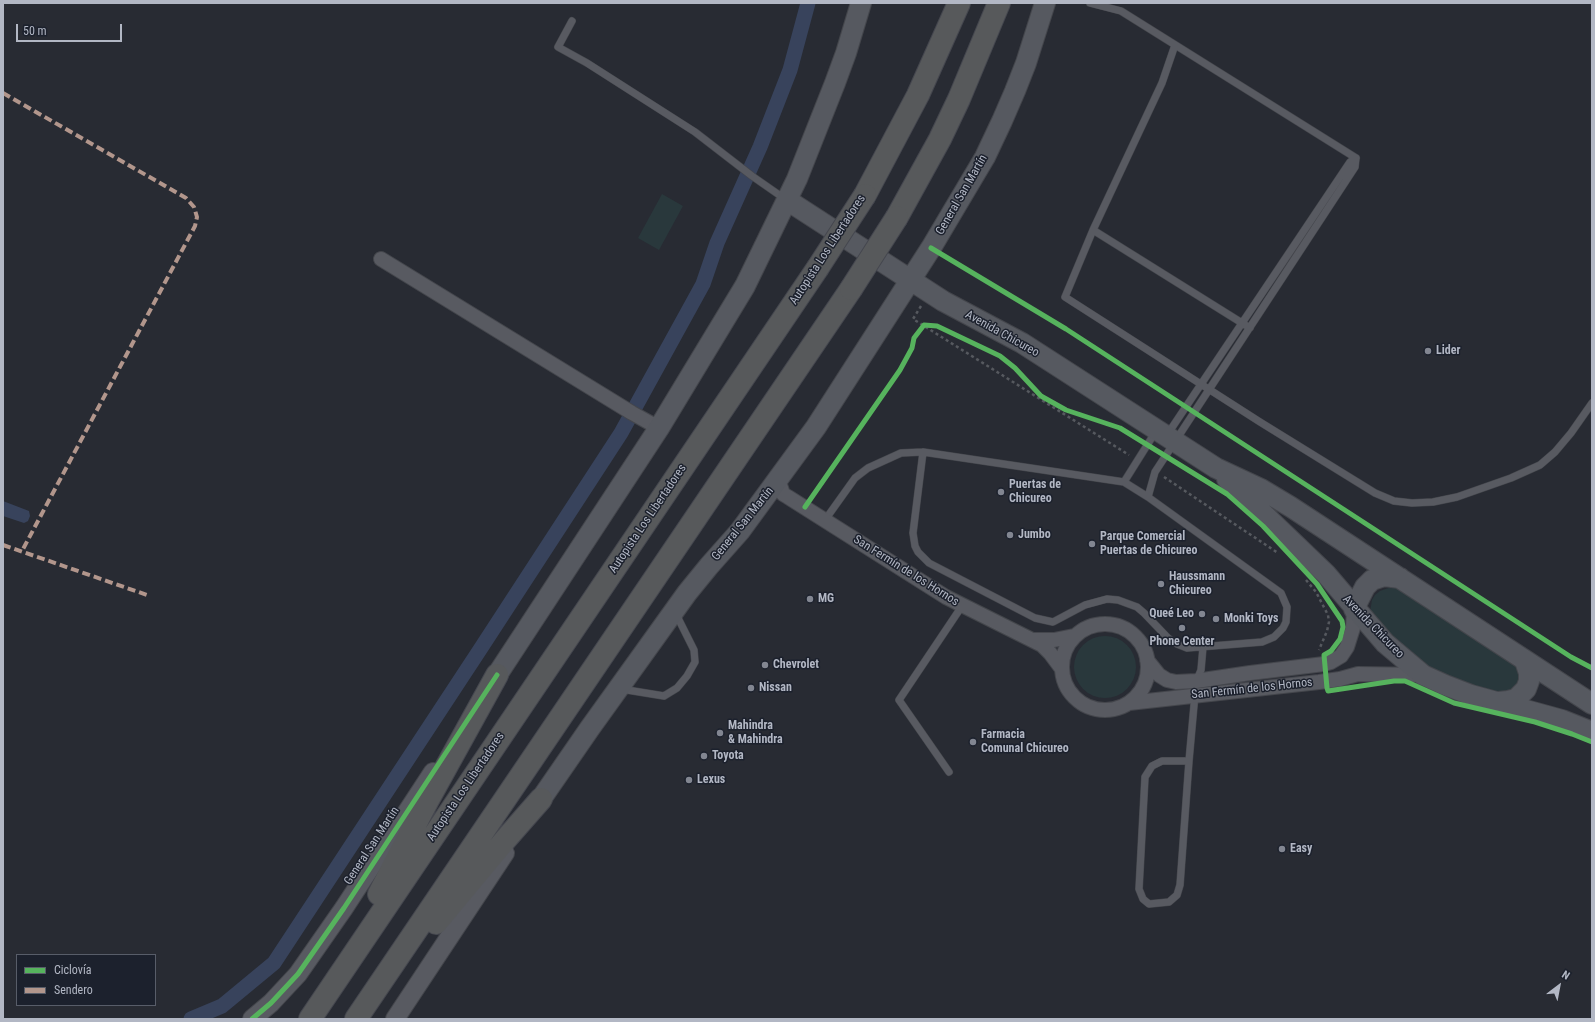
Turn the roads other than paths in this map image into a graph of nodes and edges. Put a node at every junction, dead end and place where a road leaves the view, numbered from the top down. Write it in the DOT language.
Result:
graph roads {
  1 [pos="861,3"];
  2 [pos="959,3"];
  3 [pos="999,3"];
  4 [pos="1045,3"];
  5 [pos="1090,3"];
  6 [pos="1104,5"];
  7 [pos="572,21"];
  8 [pos="1175,45"];
  9 [pos="1356,158"];
  10 [pos="787,200"];
  11 [pos="1093,230"];
  12 [pos="381,259"];
  13 [pos="911,280"];
  14 [pos="1242,324"];
  15 [pos="1250,328"];
  16 [pos="1201,384"];
  17 [pos="1210,390"];
  18 [pos="1592,403"];
  19 [pos="659,428"];
  20 [pos="1166,436"];
  21 [pos="923,452"];
  22 [pos="1216,468"];
  23 [pos="1124,482"];
  24 [pos="776,490"];
  25 [pos="1148,497"];
  26 [pos="825,520"];
  27 [pos="1400,578"];
  28 [pos="962,606"];
  29 [pos="1354,609"];
  30 [pos="675,611"];
  31 [pos="1074,636"];
  32 [pos="1033,640"];
  33 [pos="1203,647"];
  34 [pos="1147,660"];
  35 [pos="1525,660"];
  36 [pos="1062,669"];
  37 [pos="497,675"];
  38 [pos="1423,675"];
  39 [pos="1196,681"];
  40 [pos="618,688"];
  41 [pos="1194,695"];
  42 [pos="1499,702"];
  43 [pos="1129,703"];
  44 [pos="1592,704"];
  45 [pos="1592,732"];
  46 [pos="1188,760"];
  47 [pos="949,772"];
  48 [pos="541,799"];
  49 [pos="345,967"];
  50 [pos="372,996"];
  51 [pos="252,1019"];
  52 [pos="310,1019"];
  53 [pos="356,1019"];
  54 [pos="395,1019"];
  1 -- 10 [label="main road, General San Martín"];
  2 -- 49 [label="highway, Autopista Los Libertadores, bridge"];
  3 -- 50 [label="highway, bridge"];
  4 -- 13 [label="main road, General San Martín"];
  5 -- 6 [label="lane"];
  6 -- 8 [label="lane"];
  7 -- 10 [label="lane"];
  8 -- 9 [label="lane"];
  8 -- 11 [label="lane"];
  9 -- 14 [label="lane"];
  9 -- 15 [label="lane"];
  10 -- 13 [label="main road, Avenida Chicureo"];
  10 -- 19 [label="main road, General San Martín"];
  11 -- 14 [label="lane"];
  11 -- 16 [label="lane"];
  12 -- 19 [label="street"];
  13 -- 20 [label="main road, Avenida Chicureo"];
  13 -- 24 [label="main road, General San Martín"];
  14 -- 15 [label="lane"];
  14 -- 16 [label="lane"];
  15 -- 17 [label="lane"];
  16 -- 17 [label="lane"];
  16 -- 20 [label="lane"];
  17 -- 18 [label="lane"];
  17 -- 20 [label="lane"];
  19 -- 37 [label="main road, General San Martín"];
  20 -- 22 [label="main road, Avenida Chicureo"];
  20 -- 23 [label="lane"];
  20 -- 25 [label="lane"];
  21 -- 23 [label="lane"];
  21 -- 26 [label="lane"];
  21 -- 33 [label="lane"];
  22 -- 27 [label="main road, Avenida Chicureo"];
  22 -- 29 [label="main road, Avenida Chicureo"];
  23 -- 25 [label="lane"];
  24 -- 26 [label="street, San Fermín de los Hornos"];
  24 -- 30 [label="main road, General San Martín"];
  25 -- 33 [label="lane"];
  26 -- 28 [label="street, San Fermín de los Hornos"];
  27 -- 29 [label="main road"];
  27 -- 35 [label="main road, Avenida Chicureo"];
  28 -- 32 [label="street, San Fermín de los Hornos"];
  28 -- 47 [label="lane"];
  29 -- 38 [label="main road, Avenida Chicureo"];
  29 -- 39 [label="street, San Fermín de los Hornos"];
  30 -- 40 [label="main road, General San Martín"];
  30 -- 40 [label="lane"];
  31 -- 32 [label="street, San Fermín de los Hornos"];
  31 -- 34 [label="street"];
  31 -- 36 [label="street"];
  32 -- 36 [label="street, San Fermín de los Hornos"];
  33 -- 39 [label="lane"];
  34 -- 39 [label="street, San Fermín de los Hornos"];
  34 -- 43 [label="street"];
  35 -- 42 [label="main road"];
  35 -- 44 [label="main road, Avenida Chicureo"];
  36 -- 43 [label="street"];
  37 -- 49 [label="highway"];
  37 -- 51 [label="street, General San Martín"];
  38 -- 41 [label="street, San Fermín de los Hornos"];
  38 -- 42 [label="main road, Avenida Chicureo"];
  39 -- 41 [label="lane"];
  40 -- 48 [label="main road, General San Martín"];
  41 -- 43 [label="street, San Fermín de los Hornos"];
  41 -- 46 [label="lane"];
  42 -- 45 [label="main road, Avenida Chicureo"];
  46 -- 46 [label="lane"];
  48 -- 50 [label="highway"];
  48 -- 54 [label="street, General San Martín"];
  49 -- 52 [label="highway, Autopista Los Libertadores"];
  50 -- 53 [label="highway"];
}
